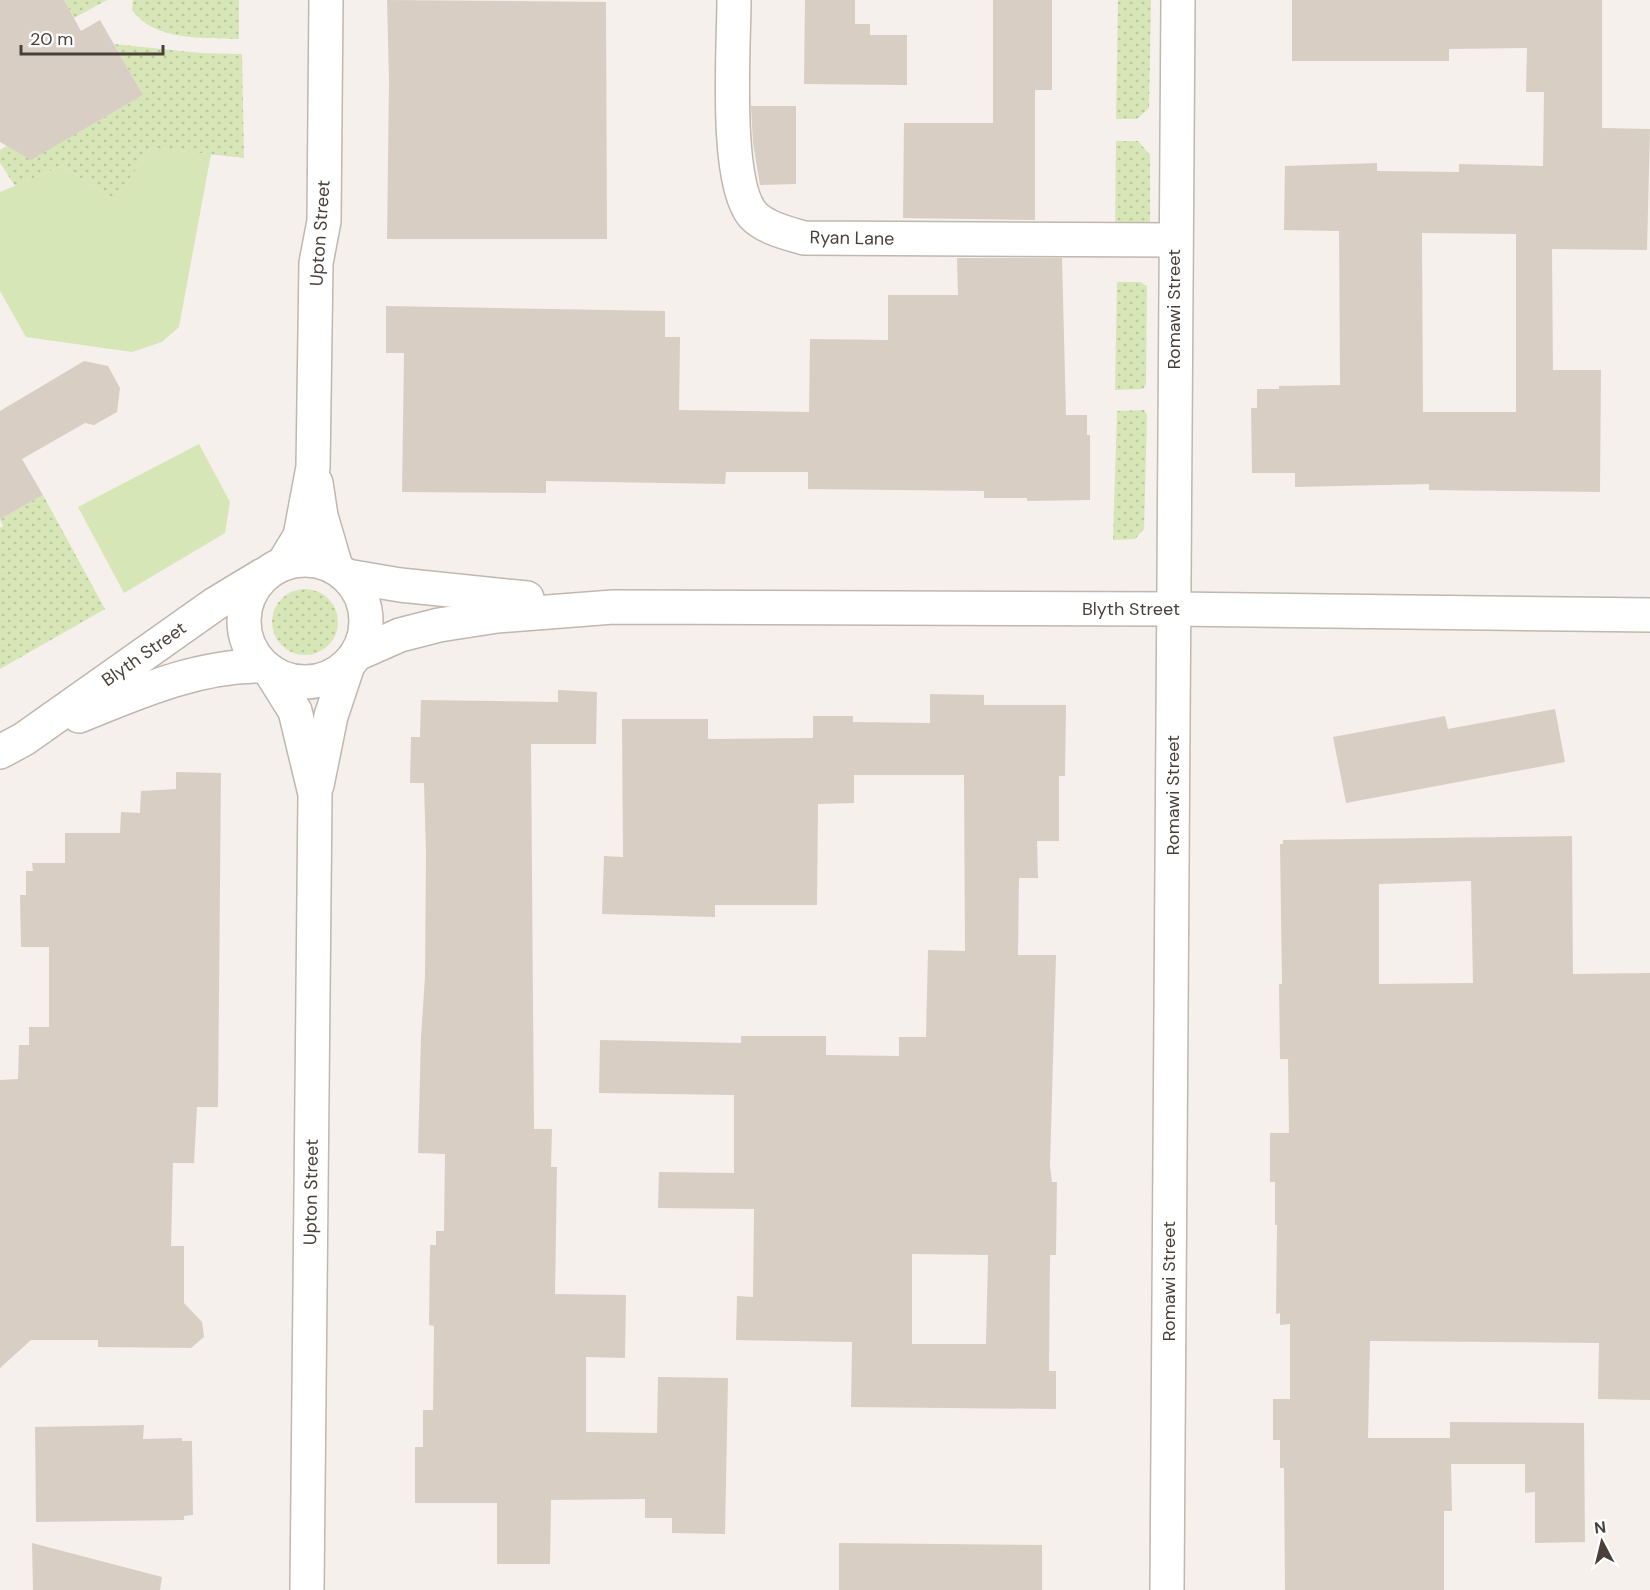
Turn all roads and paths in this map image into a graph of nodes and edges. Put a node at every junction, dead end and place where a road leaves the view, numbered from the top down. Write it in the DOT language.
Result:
graph roads {
  1 [pos="326,0"];
  2 [pos="734,0"];
  3 [pos="1178,0"];
  4 [pos="1174,240"];
  5 [pos="313,467"];
  6 [pos="275,568"];
  7 [pos="342,572"];
  8 [pos="613,607"];
  9 [pos="1174,609"];
  10 [pos="1650,615"];
  11 [pos="352,659"];
  12 [pos="267,668"];
  13 [pos="12,746"];
  14 [pos="315,794"];
  15 [pos="307,1590"];
  16 [pos="1167,1590"];
  1 -- 5 [label="street, Upton Street"];
  2 -- 4 [label="street, Ryan Lane"];
  3 -- 4 [label="street, Romawi Street"];
  4 -- 9 [label="street, Romawi Street"];
  5 -- 6 [label="street, Upton Street"];
  5 -- 7 [label="street, Upton Street"];
  6 -- 7 [label="street"];
  6 -- 12 [label="street"];
  6 -- 13 [label="street, Blyth Street"];
  7 -- 8 [label="street, Blyth Street"];
  7 -- 11 [label="street"];
  8 -- 9 [label="street, Blyth Street"];
  8 -- 11 [label="street, Blyth Street"];
  9 -- 10 [label="street, Blyth Street"];
  9 -- 16 [label="street, Romawi Street"];
  11 -- 12 [label="street"];
  11 -- 14 [label="street, Upton Street"];
  12 -- 13 [label="street, Blyth Street"];
  12 -- 14 [label="street, Upton Street"];
  14 -- 15 [label="street, Upton Street"];
}
